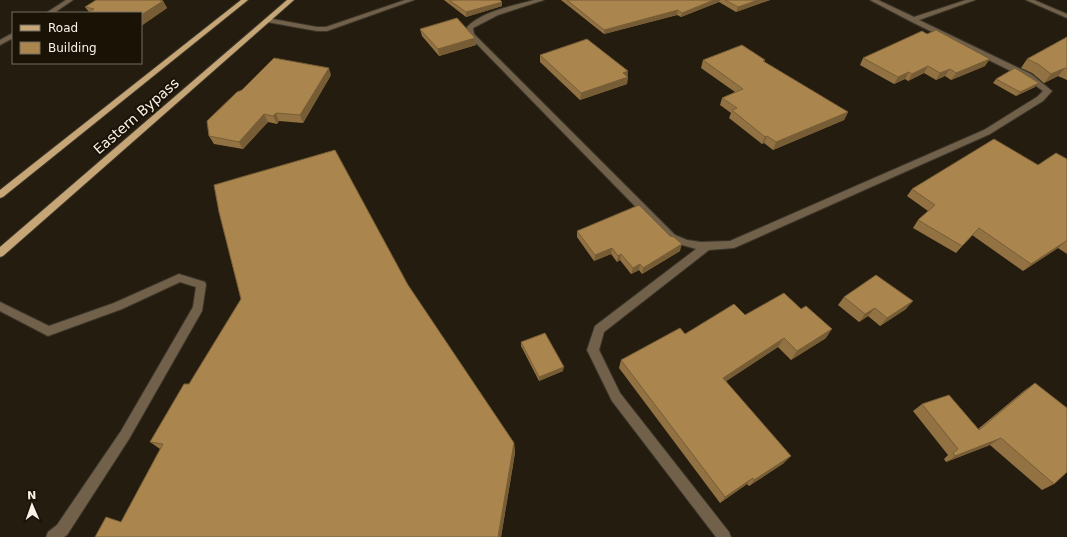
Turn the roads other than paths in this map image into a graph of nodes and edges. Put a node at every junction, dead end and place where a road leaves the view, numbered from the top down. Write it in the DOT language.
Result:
graph roads {
  1 [pos="70,0"];
  2 [pos="245,0"];
  3 [pos="291,0"];
  4 [pos="411,0"];
  5 [pos="541,0"];
  6 [pos="873,0"];
  7 [pos="972,0"];
  8 [pos="1029,0"];
  9 [pos="51,12"];
  10 [pos="1067,16"];
  11 [pos="267,20"];
  12 [pos="912,20"];
  13 [pos="12,36"];
  14 [pos="0,43"];
  15 [pos="0,195"];
  16 [pos="706,247"];
  17 [pos="0,253"];
  18 [pos="0,306"];
  19 [pos="53,537"];
  20 [pos="724,537"];
  1 -- 9 [label="street"];
  2 -- 15 [label="main road, Eastern Bypass"];
  3 -- 11 [label="main road, Eastern Bypass"];
  4 -- 11 [label="street"];
  5 -- 16 [label="street"];
  6 -- 12 [label="street"];
  7 -- 12 [label="street"];
  8 -- 10 [label="street"];
  11 -- 17 [label="main road, Eastern Bypass"];
  12 -- 16 [label="street"];
  13 -- 14 [label="street"];
  16 -- 20 [label="street"];
  18 -- 19 [label="street"];
}
